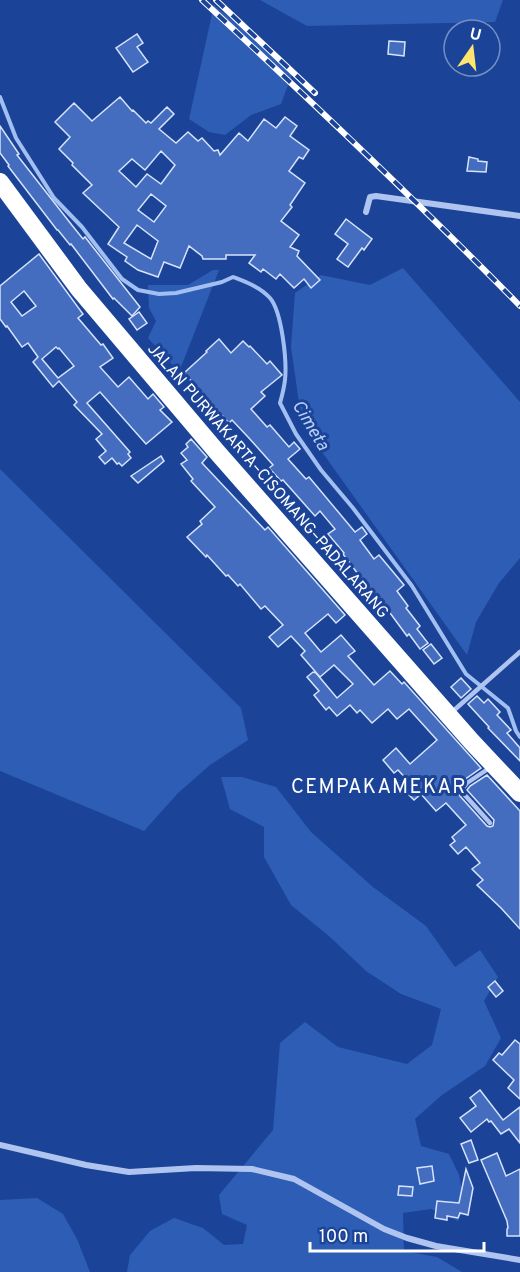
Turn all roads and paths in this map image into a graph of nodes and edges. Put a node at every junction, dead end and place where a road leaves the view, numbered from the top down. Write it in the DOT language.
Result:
graph roads {
  1 [pos="0,183"];
  2 [pos="366,212"];
  3 [pos="520,216"];
  4 [pos="520,652"];
  5 [pos="449,715"];
  6 [pos="494,766"];
  7 [pos="520,793"];
  8 [pos="490,823"];
  9 [pos="0,1145"];
  10 [pos="520,1260"];
  1 -- 5 [label="highway, JALAN PURWAKARTA–CISOMANG–PADALARANG"];
  2 -- 3 [label="street"];
  4 -- 5 [label="lane"];
  5 -- 6 [label="highway, JALAN PURWAKARTA–CISOMANG–PADALARANG"];
  6 -- 7 [label="highway, JALAN PURWAKARTA–CISOMANG–PADALARANG"];
  6 -- 8 [label="lane"];
  9 -- 10 [label="street"];
}
